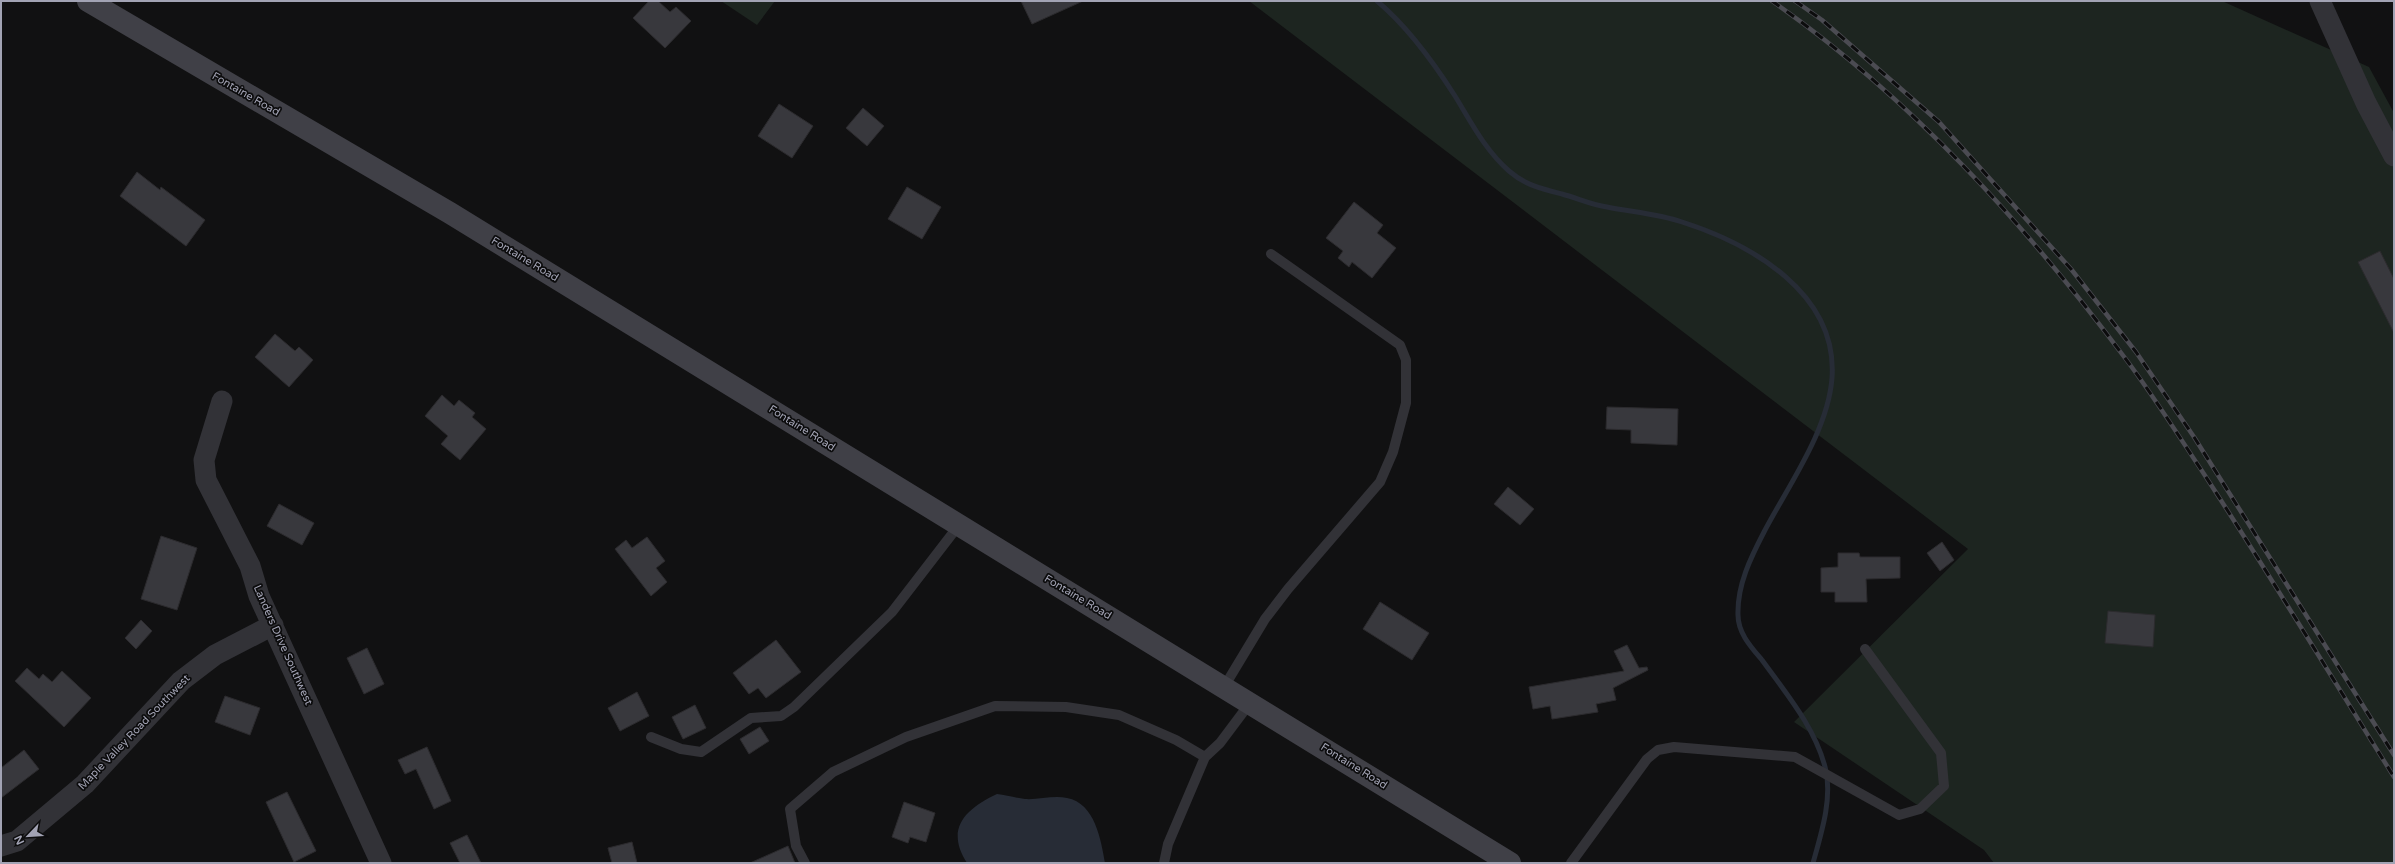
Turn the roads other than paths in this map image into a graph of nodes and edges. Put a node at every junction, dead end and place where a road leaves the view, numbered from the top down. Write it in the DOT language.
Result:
graph roads {
  1 [pos="88,1"];
  2 [pos="2320,1"];
  3 [pos="2394,156"];
  4 [pos="1272,254"];
  5 [pos="222,401"];
  6 [pos="959,525"];
  7 [pos="273,625"];
  8 [pos="1865,649"];
  9 [pos="1224,687"];
  10 [pos="1250,703"];
  11 [pos="651,737"];
  12 [pos="1204,757"];
  13 [pos="1,846"];
  14 [pos="381,863"];
  15 [pos="805,863"];
  16 [pos="1164,863"];
  17 [pos="1510,863"];
  18 [pos="1570,863"];
  1 -- 6 [label="main road, Fontaine Road"];
  2 -- 3 [label="street"];
  4 -- 9 [label="lane"];
  5 -- 7 [label="street, Landers Drive Southwest"];
  6 -- 9 [label="main road, Fontaine Road"];
  6 -- 11 [label="lane"];
  7 -- 13 [label="street, Maple Valley Road Southwest"];
  7 -- 14 [label="street, Landers Drive Southwest"];
  8 -- 18 [label="lane"];
  9 -- 10 [label="main road, Fontaine Road"];
  10 -- 12 [label="lane"];
  10 -- 17 [label="main road, Fontaine Road"];
  12 -- 15 [label="lane"];
  12 -- 16 [label="lane"];
}
